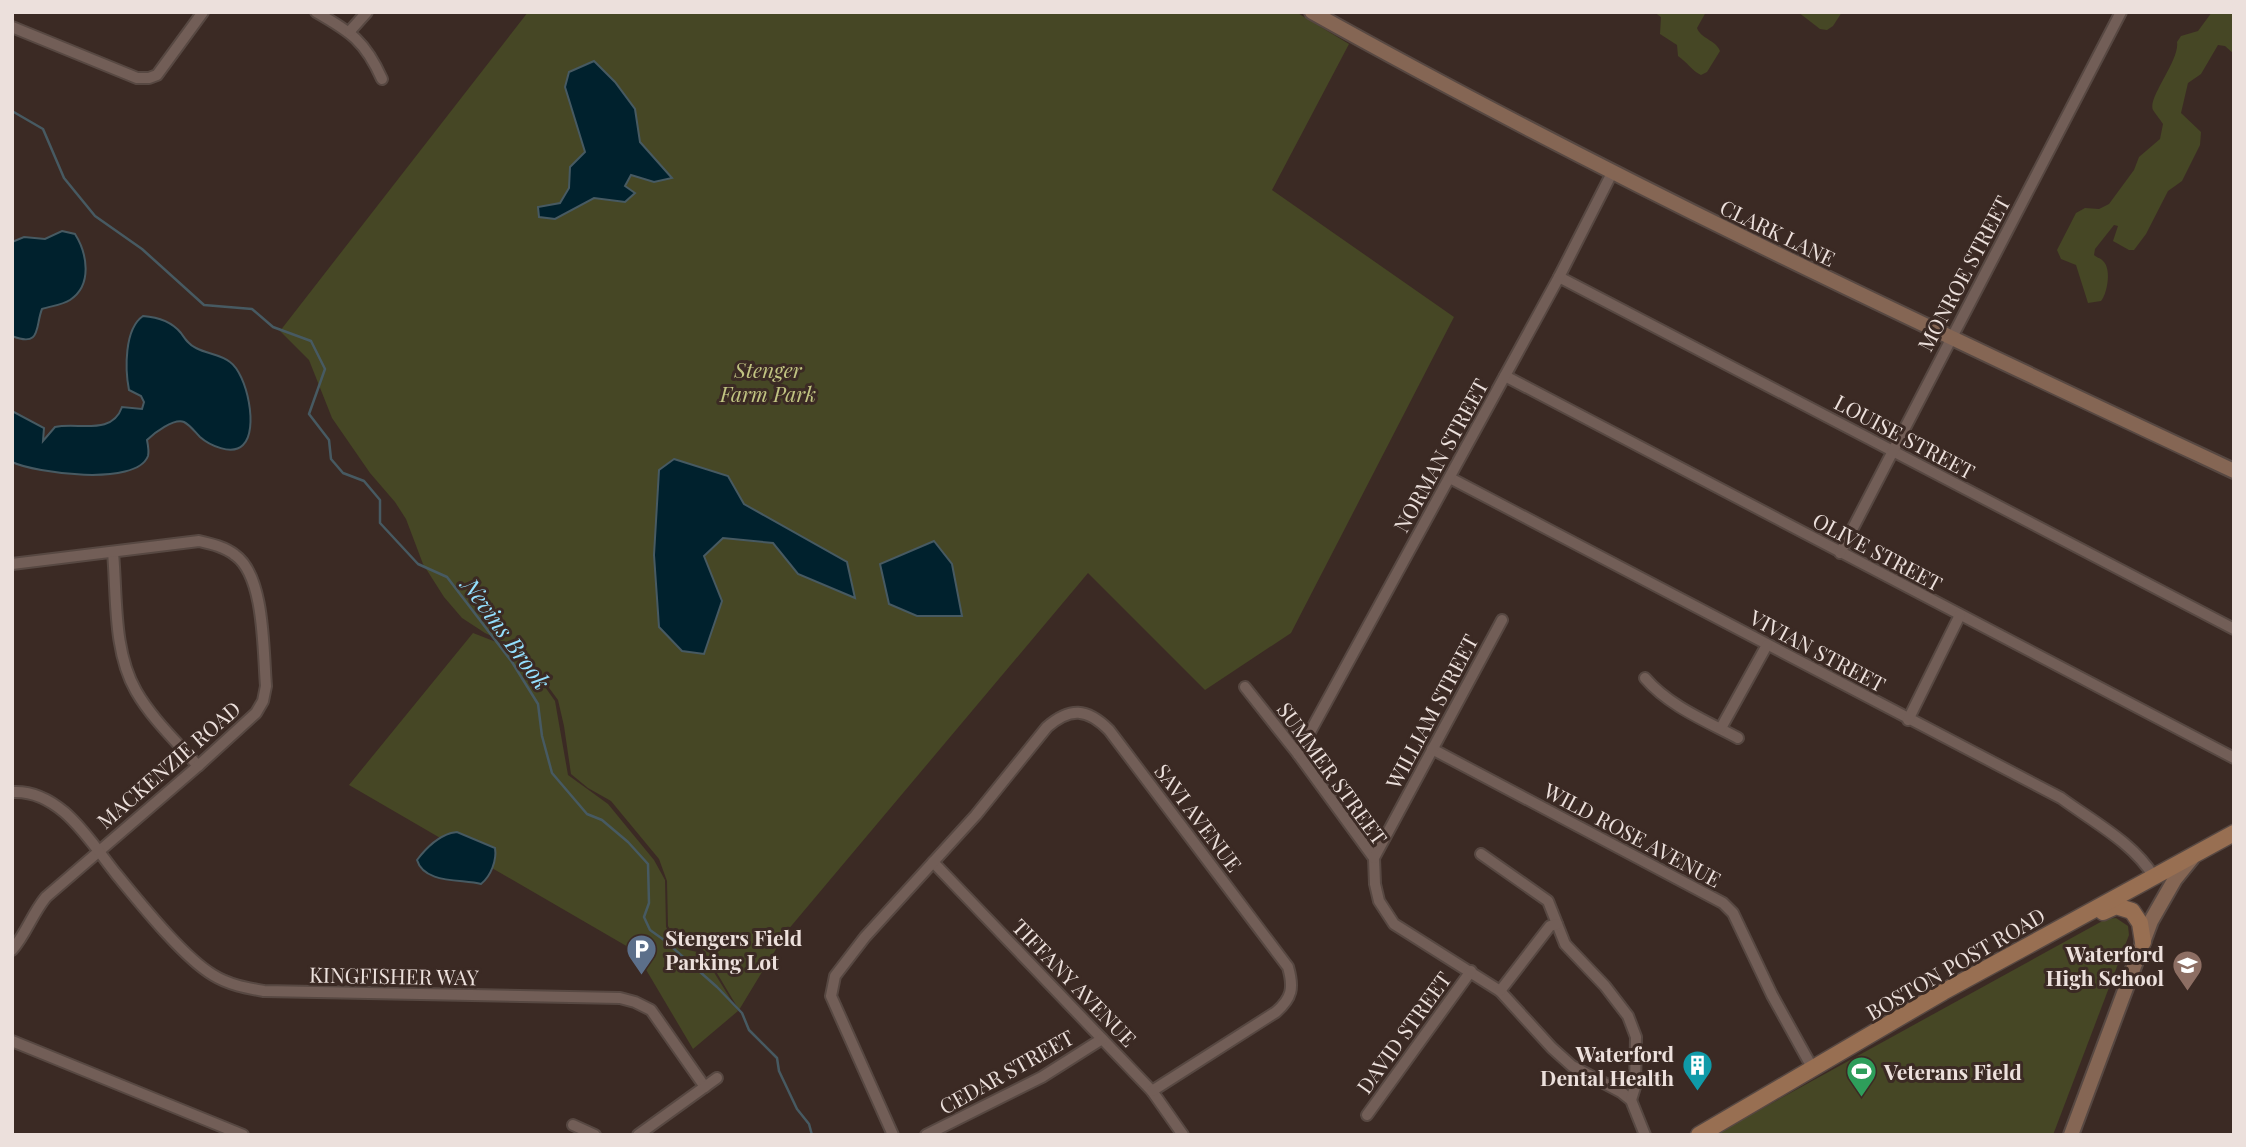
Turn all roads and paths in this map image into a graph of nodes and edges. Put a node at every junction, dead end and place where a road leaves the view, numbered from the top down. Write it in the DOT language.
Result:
graph roads {
  1 [pos="204,12"];
  2 [pos="316,12"];
  3 [pos="367,12"];
  4 [pos="1312,12"];
  5 [pos="2121,12"];
  6 [pos="12,27"];
  7 [pos="350,32"];
  8 [pos="382,79"];
  9 [pos="1612,173"];
  10 [pos="1559,277"];
  11 [pos="1950,339"];
  12 [pos="1505,376"];
  13 [pos="1892,451"];
  14 [pos="2234,471"];
  15 [pos="1450,478"];
  16 [pos="113,552"];
  17 [pos="1840,553"];
  18 [pos="12,564"];
  19 [pos="1960,615"];
  20 [pos="1502,620"];
  21 [pos="2234,629"];
  22 [pos="1767,645"];
  23 [pos="1645,678"];
  24 [pos="1245,687"];
  25 [pos="1908,720"];
  26 [pos="1721,728"];
  27 [pos="1738,738"];
  28 [pos="1432,749"];
  29 [pos="1298,754"];
  30 [pos="2234,758"];
  31 [pos="198,766"];
  32 [pos="12,792"];
  33 [pos="2234,833"];
  34 [pos="98,851"];
  35 [pos="1481,854"];
  36 [pos="2193,857"];
  37 [pos="1374,858"];
  38 [pos="933,862"];
  39 [pos="2154,877"];
  40 [pos="2077,918"];
  41 [pos="1557,924"];
  42 [pos="2143,942"];
  43 [pos="12,950"];
  44 [pos="1471,971"];
  45 [pos="1500,991"];
  46 [pos="1102,1039"];
  47 [pos="12,1041"];
  48 [pos="1813,1069"];
  49 [pos="717,1078"];
  50 [pos="705,1087"];
  51 [pos="1152,1091"];
  52 [pos="1631,1100"];
  53 [pos="1367,1115"];
  54 [pos="573,1125"];
  55 [pos="243,1135"];
  56 [pos="594,1135"];
  57 [pos="638,1135"];
  58 [pos="892,1135"];
  59 [pos="926,1135"];
  60 [pos="1183,1135"];
  61 [pos="1645,1135"];
  62 [pos="1699,1135"];
  63 [pos="2071,1135"];
  1 -- 6 [label="street"];
  2 -- 7 [label="street"];
  3 -- 7 [label="street"];
  4 -- 9 [label="main road, CLARK LANE"];
  5 -- 11 [label="street, MONROE STREET"];
  7 -- 8 [label="street"];
  9 -- 10 [label="street, NORMAN STREET"];
  9 -- 11 [label="main road, CLARK LANE"];
  10 -- 12 [label="street, NORMAN STREET"];
  10 -- 13 [label="street, LOUISE STREET"];
  11 -- 13 [label="street, MONROE STREET"];
  11 -- 14 [label="main road, CLARK LANE"];
  12 -- 15 [label="street, NORMAN STREET"];
  12 -- 17 [label="street, OLIVE STREET"];
  13 -- 17 [label="street, MONROE STREET"];
  13 -- 21 [label="street, LOUISE STREET"];
  15 -- 22 [label="street, VIVIAN STREET"];
  15 -- 29 [label="street, NORMAN STREET"];
  16 -- 18 [label="street, MACKENZIE ROAD"];
  16 -- 31 [label="street"];
  16 -- 31 [label="street, MACKENZIE ROAD"];
  17 -- 19 [label="street, OLIVE STREET"];
  19 -- 25 [label="street"];
  19 -- 30 [label="street, OLIVE STREET"];
  20 -- 28 [label="street, WILLIAM STREET"];
  22 -- 25 [label="street, VIVIAN STREET"];
  22 -- 26 [label="street"];
  23 -- 26 [label="street"];
  24 -- 29 [label="street, SUMMER STREET"];
  25 -- 39 [label="street, VIVIAN STREET"];
  26 -- 27 [label="street"];
  28 -- 37 [label="street, WILLIAM STREET"];
  28 -- 48 [label="street, WILD ROSE AVENUE"];
  29 -- 37 [label="street, SUMMER STREET"];
  31 -- 34 [label="street, MACKENZIE ROAD"];
  32 -- 34 [label="street, KINGFISHER WAY"];
  33 -- 36 [label="main road, BOSTON POST ROAD"];
  34 -- 43 [label="street, MACKENZIE ROAD"];
  34 -- 50 [label="street, KINGFISHER WAY"];
  35 -- 41 [label="street"];
  36 -- 39 [label="main road, BOSTON POST ROAD"];
  36 -- 42 [label="main road"];
  37 -- 44 [label="street, SUMMER STREET"];
  38 -- 46 [label="street, TIFFANY AVENUE"];
  38 -- 51 [label="street, SAVI AVENUE"];
  38 -- 58 [label="street, SAVI AVENUE"];
  39 -- 40 [label="main road, BOSTON POST ROAD"];
  40 -- 42 [label="main road"];
  40 -- 48 [label="main road, BOSTON POST ROAD"];
  41 -- 45 [label="street"];
  41 -- 52 [label="street"];
  42 -- 63 [label="main road"];
  44 -- 45 [label="street, SUMMER STREET"];
  44 -- 53 [label="street, DAVID STREET"];
  45 -- 52 [label="street, SUMMER STREET"];
  46 -- 51 [label="street, TIFFANY AVENUE"];
  46 -- 59 [label="street, CEDAR STREET"];
  47 -- 55 [label="street"];
  48 -- 62 [label="main road, BOSTON POST ROAD"];
  49 -- 50 [label="street"];
  50 -- 57 [label="street"];
  51 -- 60 [label="street, TIFFANY AVENUE"];
  52 -- 61 [label="street"];
  54 -- 56 [label="street"];
}
